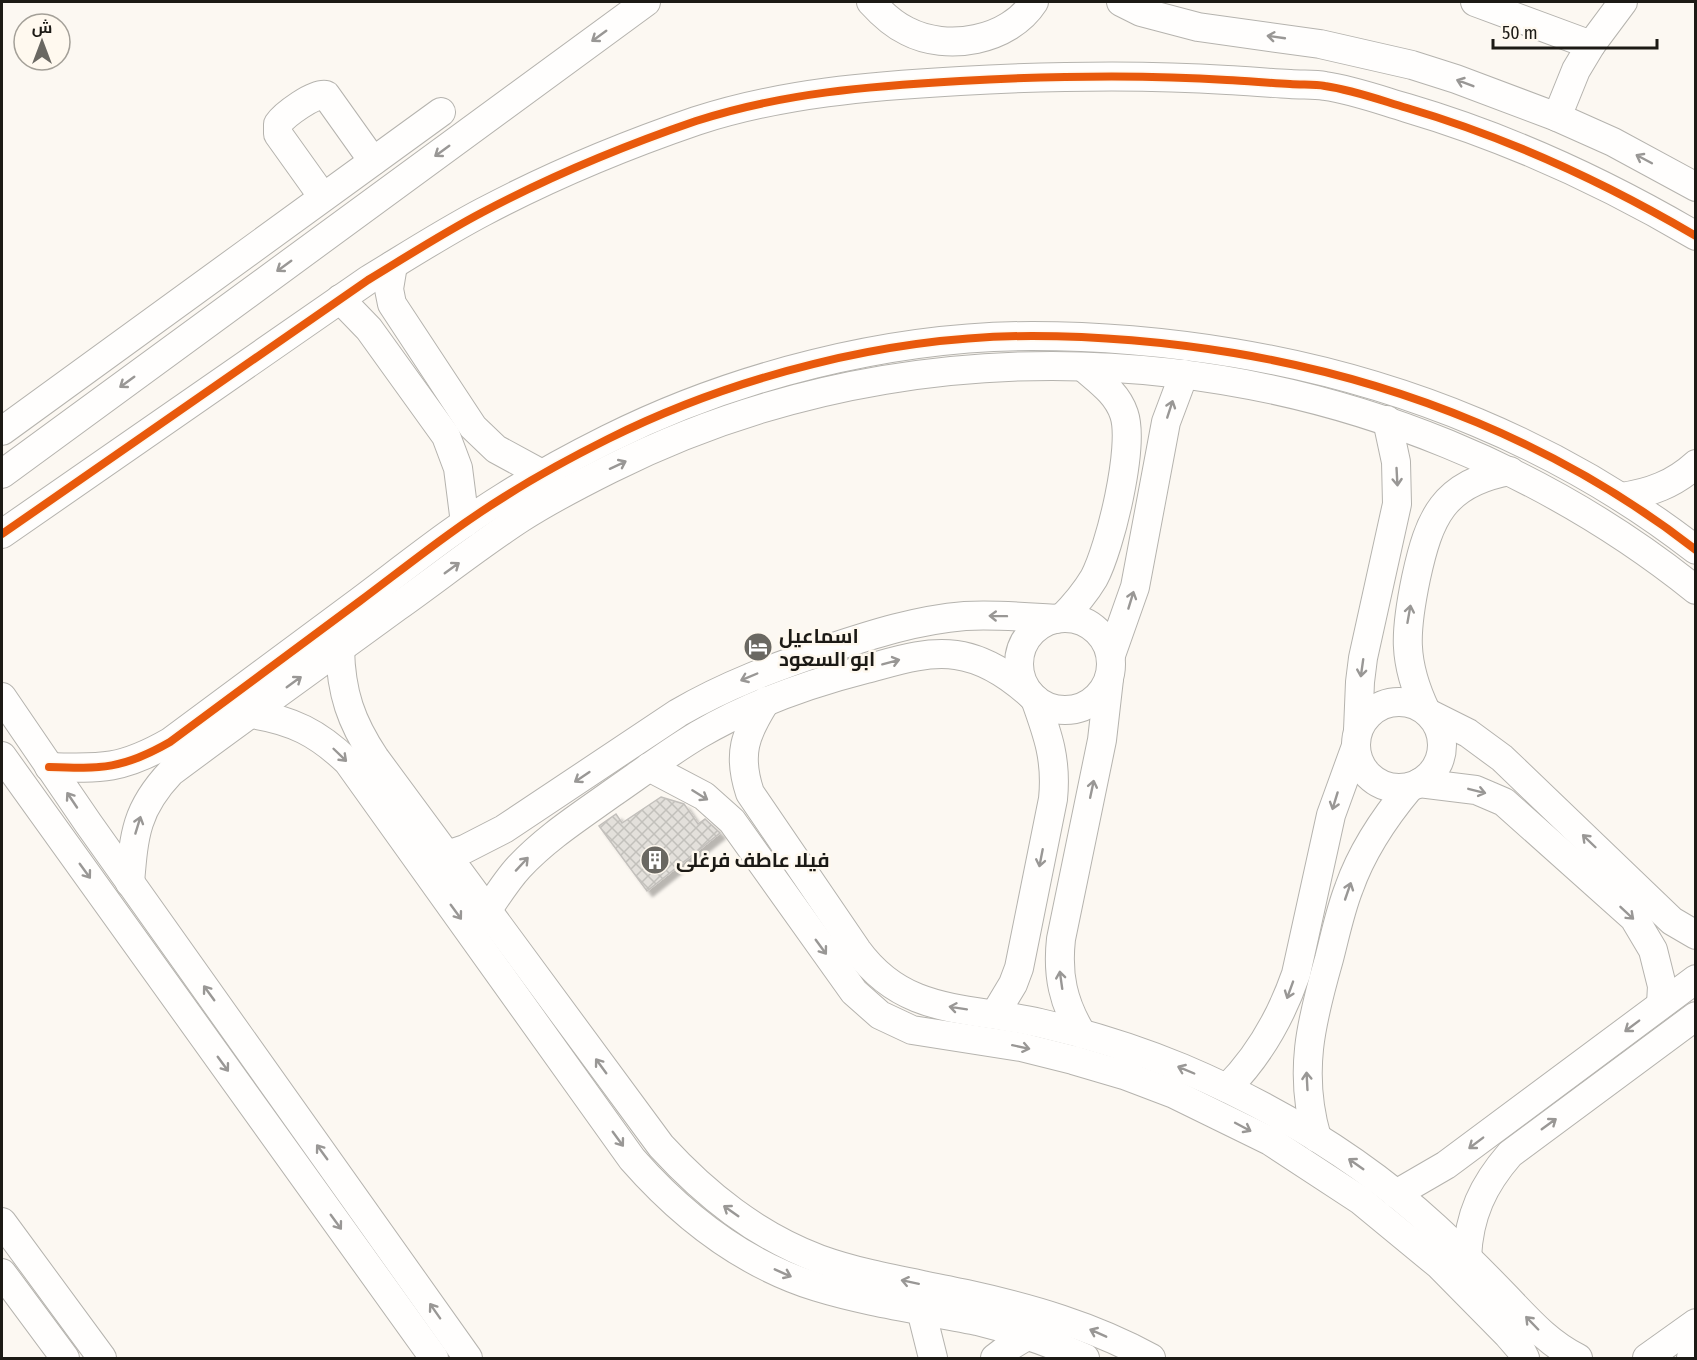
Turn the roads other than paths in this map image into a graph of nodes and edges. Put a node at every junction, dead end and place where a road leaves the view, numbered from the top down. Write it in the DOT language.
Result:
graph roads {
  1 [pos="646,2"];
  2 [pos="871,2"];
  3 [pos="1034,2"];
  4 [pos="1121,2"];
  5 [pos="1475,2"];
  6 [pos="1623,2"];
  7 [pos="957,42"];
  8 [pos="1591,45"];
  9 [pos="959,81"];
  10 [pos="441,112"];
  11 [pos="1557,117"];
  12 [pos="373,161"];
  13 [pos="1695,186"];
  14 [pos="323,197"];
  15 [pos="1695,236"];
  16 [pos="393,265"];
  17 [pos="340,299"];
  18 [pos="1083,367"];
  19 [pos="1184,374"];
  20 [pos="1387,420"];
  21 [pos="2,431"];
  22 [pos="1695,464"];
  23 [pos="1510,471"];
  24 [pos="2,474"];
  25 [pos="542,474"];
  26 [pos="1621,498"];
  27 [pos="465,523"];
  28 [pos="2,534"];
  29 [pos="1695,550"];
  30 [pos="1695,590"];
  31 [pos="1059,618"];
  32 [pos="340,649"];
  33 [pos="1110,667"];
  34 [pos="2,697"];
  35 [pos="1033,697"];
  36 [pos="766,701"];
  37 [pos="1428,713"];
  38 [pos="251,714"];
  39 [pos="1357,738"];
  40 [pos="2,756"];
  41 [pos="49,767"];
  42 [pos="649,767"];
  43 [pos="1415,785"];
  44 [pos="447,855"];
  45 [pos="130,883"];
  46 [pos="487,911"];
  47 [pos="1695,934"];
  48 [pos="1695,979"];
  49 [pos="1661,1004"];
  50 [pos="995,1014"];
  51 [pos="1695,1016"];
  52 [pos="1082,1034"];
  53 [pos="1227,1088"];
  54 [pos="1317,1138"];
  55 [pos="1396,1194"];
  56 [pos="2,1222"];
  57 [pos="1467,1257"];
  58 [pos="6,1285"];
  59 [pos="921,1310"];
  60 [pos="1695,1323"];
  61 [pos="1027,1336"];
  62 [pos="1695,1355"];
  63 [pos="65,1359"];
  64 [pos="102,1359"];
  65 [pos="434,1359"];
  66 [pos="468,1359"];
  67 [pos="933,1359"];
  68 [pos="995,1359"];
  69 [pos="1085,1359"];
  70 [pos="1151,1359"];
  71 [pos="1525,1359"];
  72 [pos="1578,1359"];
  73 [pos="1647,1359"];
  74 [pos="1691,1359"];
  1 -- 24 [label="street, one-way"];
  2 -- 7 [label="street"];
  3 -- 7 [label="street"];
  11 -- 4 [label="street, one-way"];
  5 -- 8 [label="street"];
  6 -- 8 [label="street"];
  7 -- 9 [label="street"];
  8 -- 11 [label="street"];
  9 -- 15 [label="street"];
  9 -- 16 [label="street"];
  10 -- 12 [label="street"];
  13 -- 11 [label="street, one-way"];
  12 -- 14 [label="street"];
  12 -- 14 [label="street"];
  14 -- 21 [label="street"];
  16 -- 17 [label="street"];
  16 -- 25 [label="street"];
  17 -- 27 [label="street"];
  17 -- 28 [label="street"];
  18 -- 19 [label="street"];
  18 -- 31 [label="street"];
  32 -- 18 [label="street, one-way"];
  19 -- 20 [label="street"];
  33 -- 19 [label="street, one-way"];
  20 -- 23 [label="street"];
  20 -- 39 [label="street, one-way"];
  22 -- 26 [label="street"];
  23 -- 30 [label="street"];
  37 -- 23 [label="street, one-way"];
  25 -- 26 [label="street"];
  25 -- 27 [label="street"];
  26 -- 29 [label="street"];
  27 -- 41 [label="street"];
  31 -- 33 [label="street"];
  31 -- 35 [label="street"];
  31 -- 44 [label="street, one-way"];
  38 -- 32 [label="street, one-way"];
  32 -- 44 [label="street"];
  33 -- 35 [label="street"];
  52 -- 33 [label="street, one-way"];
  34 -- 41 [label="street"];
  36 -- 35 [label="street, one-way"];
  35 -- 50 [label="street, one-way"];
  36 -- 42 [label="street"];
  50 -- 36 [label="street, one-way"];
  37 -- 39 [label="street"];
  37 -- 43 [label="street"];
  47 -- 37 [label="street, one-way"];
  45 -- 38 [label="street, one-way"];
  38 -- 59 [label="street, one-way"];
  39 -- 43 [label="street"];
  39 -- 53 [label="street, one-way"];
  40 -- 65 [label="street, one-way"];
  45 -- 41 [label="street, one-way"];
  46 -- 42 [label="street, one-way"];
  42 -- 71 [label="street, one-way"];
  43 -- 49 [label="street, one-way"];
  54 -- 43 [label="street, one-way"];
  44 -- 46 [label="street"];
  66 -- 45 [label="street, one-way"];
  70 -- 46 [label="street, one-way"];
  48 -- 49 [label="street"];
  49 -- 55 [label="street, one-way"];
  50 -- 52 [label="street"];
  57 -- 51 [label="street, one-way"];
  53 -- 52 [label="street, one-way"];
  53 -- 54 [label="street"];
  55 -- 54 [label="street, one-way"];
  55 -- 57 [label="street"];
  56 -- 64 [label="street"];
  72 -- 57 [label="street, one-way"];
  58 -- 63 [label="street"];
  59 -- 61 [label="street"];
  59 -- 67 [label="street"];
  60 -- 73 [label="street"];
  61 -- 68 [label="street"];
  61 -- 69 [label="street"];
  62 -- 74 [label="street"];
}
